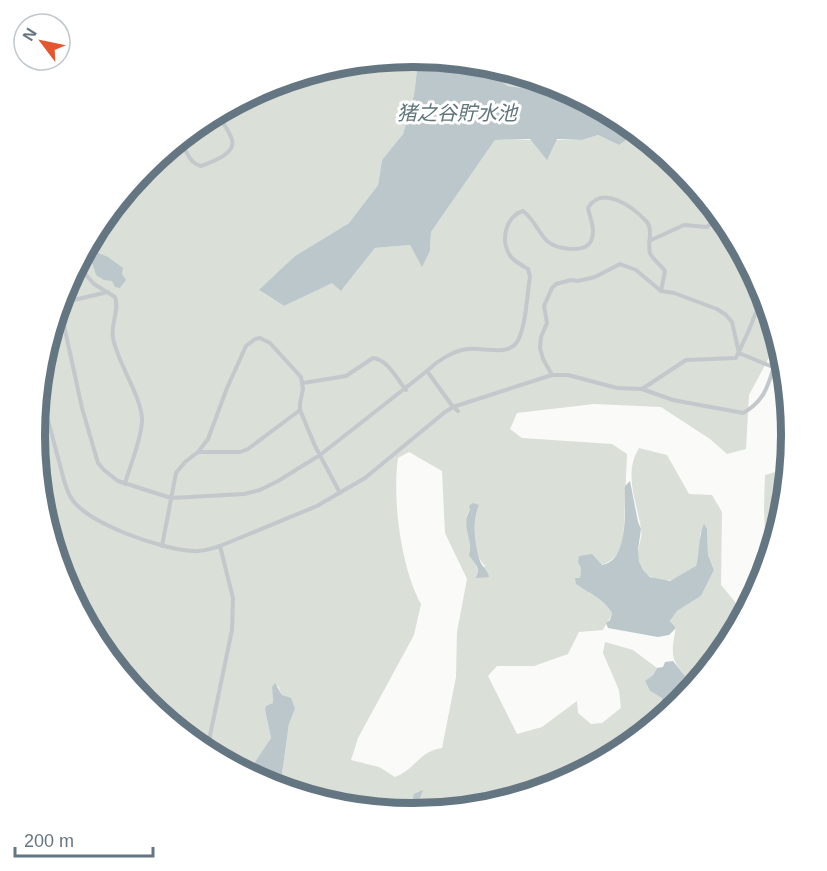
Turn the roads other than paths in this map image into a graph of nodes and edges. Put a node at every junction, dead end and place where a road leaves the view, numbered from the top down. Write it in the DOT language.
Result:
graph roads {
  1 [pos="222,121"];
  2 [pos="184,147"];
  3 [pos="713,221"];
  4 [pos="649,241"];
  5 [pos="83,272"];
  6 [pos="661,291"];
  7 [pos="109,292"];
  8 [pos="70,303"];
  9 [pos="758,306"];
  10 [pos="64,320"];
  11 [pos="739,353"];
  12 [pos="775,363"];
  13 [pos="773,367"];
  14 [pos="427,371"];
  15 [pos="552,375"];
  16 [pos="303,383"];
  17 [pos="642,389"];
  18 [pos="406,390"];
  19 [pos="453,407"];
  20 [pos="300,410"];
  21 [pos="458,411"];
  22 [pos="46,413"];
  23 [pos="198,452"];
  24 [pos="320,455"];
  25 [pos="125,484"];
  26 [pos="340,493"];
  27 [pos="171,498"];
  28 [pos="162,546"];
  29 [pos="220,546"];
  30 [pos="209,742"];
  1 -- 2 [label="street"];
  3 -- 4 [label="street"];
  4 -- 6 [label="street"];
  4 -- 14 [label="street"];
  5 -- 7 [label="street"];
  6 -- 11 [label="street"];
  6 -- 15 [label="street"];
  7 -- 8 [label="street"];
  7 -- 25 [label="street"];
  9 -- 11 [label="street"];
  10 -- 25 [label="street"];
  11 -- 13 [label="street"];
  11 -- 17 [label="street"];
  12 -- 13 [label="street"];
  13 -- 17 [label="street"];
  14 -- 18 [label="street"];
  14 -- 19 [label="street"];
  15 -- 17 [label="street"];
  15 -- 19 [label="street"];
  16 -- 18 [label="street"];
  16 -- 20 [label="street"];
  16 -- 23 [label="street"];
  18 -- 24 [label="street"];
  19 -- 21 [label="street"];
  19 -- 26 [label="street"];
  20 -- 23 [label="street"];
  20 -- 24 [label="street"];
  22 -- 28 [label="street"];
  23 -- 27 [label="street"];
  24 -- 26 [label="street"];
  24 -- 27 [label="street"];
  25 -- 27 [label="street"];
  26 -- 29 [label="street"];
  27 -- 28 [label="street"];
  28 -- 29 [label="street"];
  29 -- 30 [label="street"];
}
